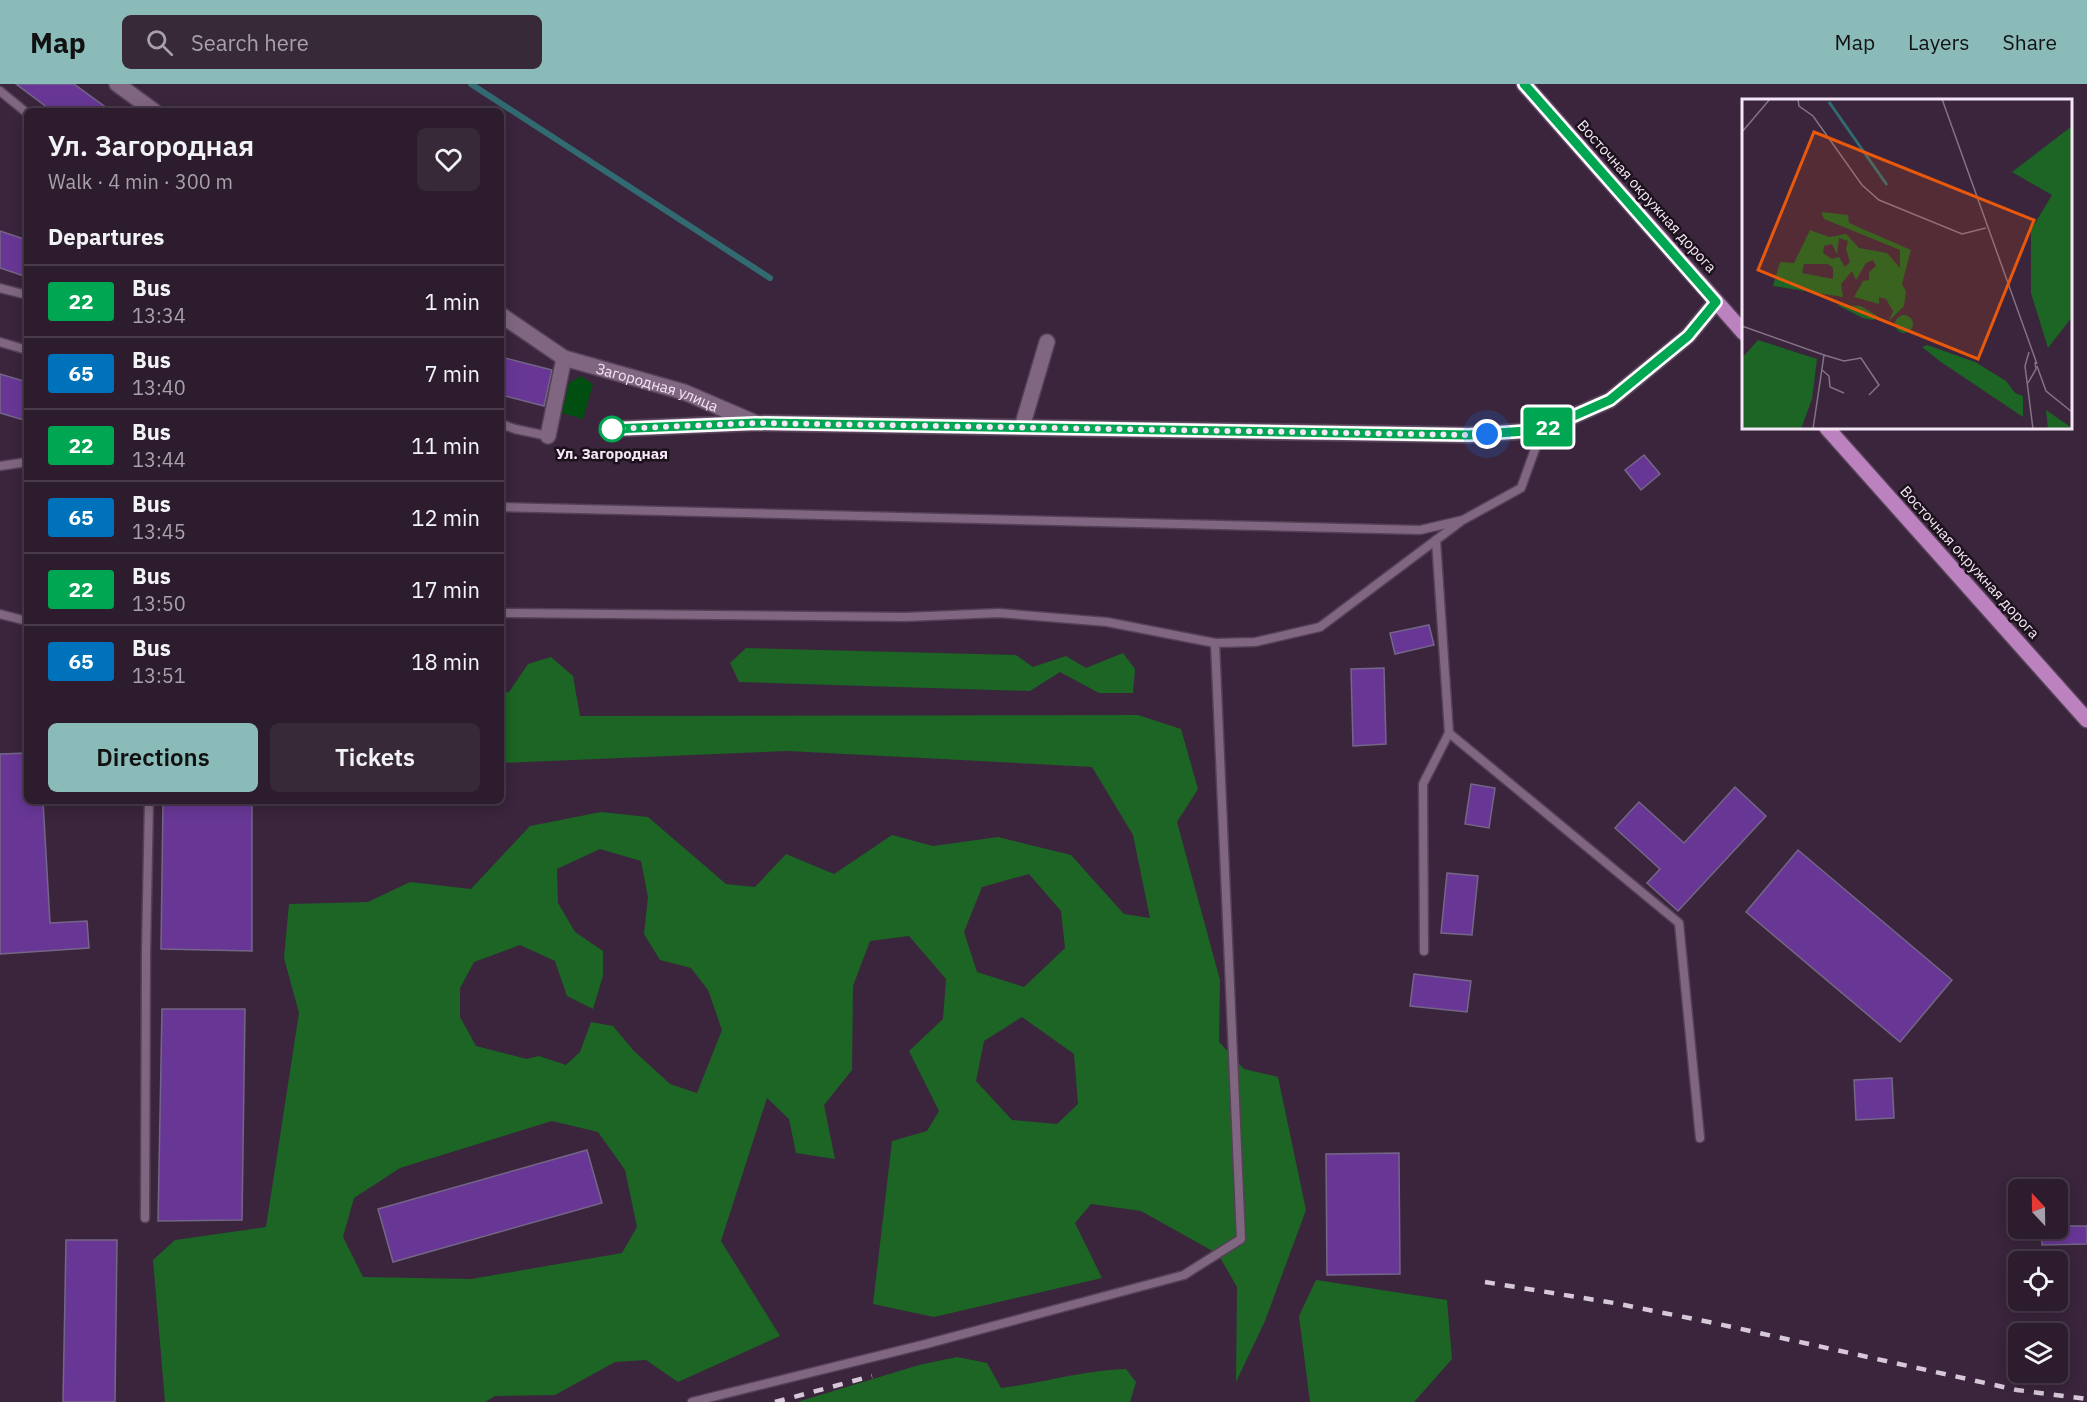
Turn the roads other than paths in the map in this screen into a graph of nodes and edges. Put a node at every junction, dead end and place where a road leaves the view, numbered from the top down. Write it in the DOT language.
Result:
graph roads {
  1 [pos="117,84"];
  2 [pos="1524,84"];
  3 [pos="0,91"];
  4 [pos="150,108"];
  5 [pos="24,111"];
  6 [pos="0,288"];
  7 [pos="24,294"];
  8 [pos="1716,302"];
  9 [pos="504,317"];
  10 [pos="1742,332"];
  11 [pos="0,342"];
  12 [pos="1047,342"];
  13 [pos="24,349"];
  14 [pos="564,358"];
  15 [pos="756,423"];
  16 [pos="504,425"];
  17 [pos="1022,427"];
  18 [pos="612,429"];
  19 [pos="1828,429"];
  20 [pos="1542,430"];
  21 [pos="548,436"];
  22 [pos="24,462"];
  23 [pos="0,465"];
  24 [pos="504,507"];
  25 [pos="1462,520"];
  26 [pos="1436,540"];
  27 [pos="504,613"];
  28 [pos="0,614"];
  29 [pos="24,620"];
  30 [pos="1215,643"];
  31 [pos="2087,720"];
  32 [pos="1449,733"];
  33 [pos="149,804"];
  34 [pos="1424,951"];
  35 [pos="1700,1138"];
  36 [pos="145,1218"];
  37 [pos="692,1402"];
  1 -- 4 [label="street"];
  2 -- 8 [label="main road, Восточная окружная дорога"];
  3 -- 5 [label="lane"];
  6 -- 7 [label="lane"];
  8 -- 10 [label="main road, Восточная окружная дорога"];
  8 -- 20 [label="street, Загородная улица"];
  9 -- 14 [label="street, Загородная улица"];
  11 -- 13 [label="lane"];
  12 -- 17 [label="street"];
  14 -- 15 [label="street, Загородная улица"];
  14 -- 21 [label="street"];
  15 -- 17 [label="street, Загородная улица"];
  15 -- 18 [label="street"];
  16 -- 21 [label="lane"];
  17 -- 20 [label="street, Загородная улица"];
  19 -- 31 [label="main road, Восточная окружная дорога"];
  20 -- 25 [label="lane"];
  22 -- 23 [label="lane"];
  24 -- 25 [label="lane"];
  25 -- 26 [label="lane"];
  26 -- 30 [label="lane"];
  26 -- 32 [label="lane"];
  27 -- 30 [label="lane"];
  28 -- 29 [label="lane"];
  30 -- 37 [label="lane"];
  32 -- 34 [label="lane"];
  32 -- 35 [label="lane"];
  33 -- 36 [label="lane"];
}
